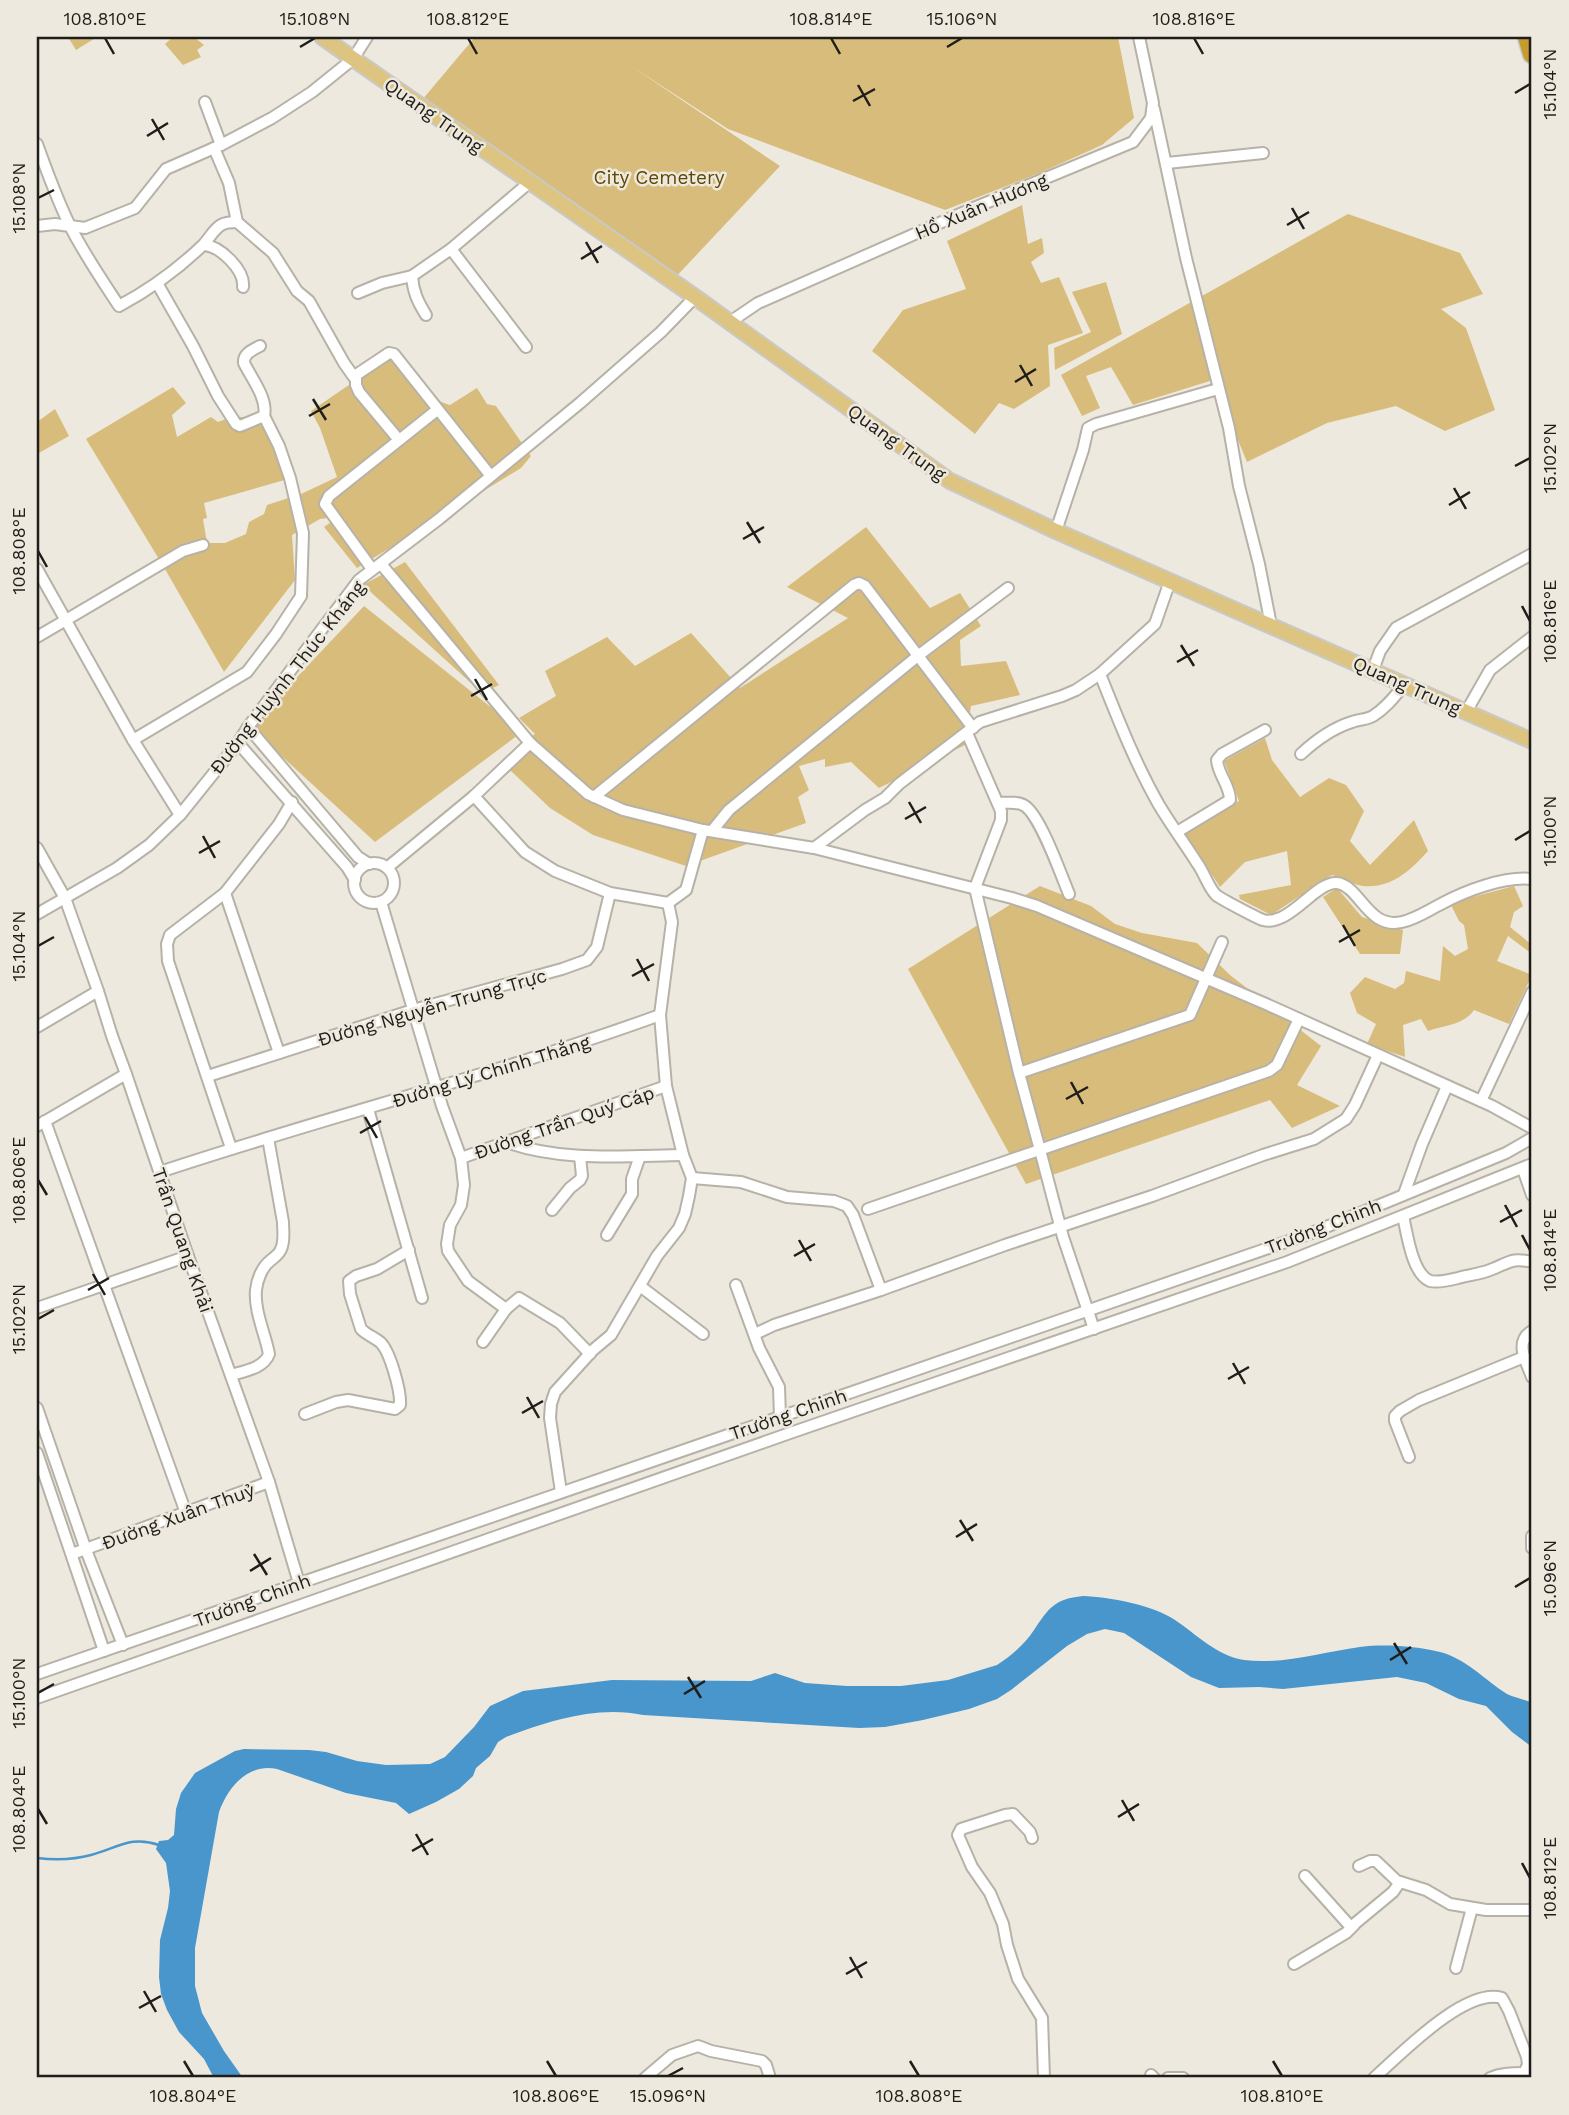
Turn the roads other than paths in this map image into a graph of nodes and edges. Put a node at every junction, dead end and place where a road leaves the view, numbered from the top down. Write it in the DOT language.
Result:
graph roads {
  1 [pos="321,37"];
  2 [pos="367,37"];
  3 [pos="1139,37"];
  4 [pos="1527,37"];
  5 [pos="1532,54"];
  6 [pos="353,59"];
  7 [pos="205,103"];
  8 [pos="1153,103"];
  9 [pos="37,144"];
  10 [pos="218,146"];
  11 [pos="1263,153"];
  12 [pos="1167,163"];
  13 [pos="530,182"];
  14 [pos="237,222"];
  15 [pos="37,226"];
  16 [pos="71,228"];
  17 [pos="204,245"];
  18 [pos="451,249"];
  19 [pos="412,276"];
  20 [pos="156,283"];
  21 [pos="243,287"];
  22 [pos="358,293"];
  23 [pos="695,297"];
  24 [pos="425,315"];
  25 [pos="730,322"];
  26 [pos="260,346"];
  27 [pos="526,347"];
  28 [pos="356,380"];
  29 [pos="1218,389"];
  30 [pos="436,410"];
  31 [pos="264,416"];
  32 [pos="399,440"];
  33 [pos="490,475"];
  34 [pos="1056,531"];
  35 [pos="203,545"];
  36 [pos="1532,554"];
  37 [pos="377,566"];
  38 [pos="37,569"];
  39 [pos="1170,581"];
  40 [pos="1008,588"];
  41 [pos="67,620"];
  42 [pos="1271,625"];
  43 [pos="37,637"];
  44 [pos="1532,637"];
  45 [pos="919,655"];
  46 [pos="1373,670"];
  47 [pos="1100,674"];
  48 [pos="1404,685"];
  49 [pos="1466,712"];
  50 [pos="248,727"];
  51 [pos="970,730"];
  52 [pos="1265,730"];
  53 [pos="133,740"];
  54 [pos="1532,741"];
  55 [pos="238,743"];
  56 [pos="530,743"];
  57 [pos="1301,754"];
  58 [pos="474,796"];
  59 [pos="594,797"];
  60 [pos="292,802"];
  61 [pos="998,803"];
  62 [pos="180,815"];
  63 [pos="707,830"];
  64 [pos="1177,832"];
  65 [pos="37,848"];
  66 [pos="814,848"];
  67 [pos="369,864"];
  68 [pos="388,867"];
  69 [pos="1532,879"];
  70 [pos="355,880"];
  71 [pos="975,888"];
  72 [pos="225,893"];
  73 [pos="610,893"];
  74 [pos="1069,894"];
  75 [pos="65,898"];
  76 [pos="381,902"];
  77 [pos="668,903"];
  78 [pos="37,914"];
  79 [pos="1222,942"];
  80 [pos="1207,979"];
  81 [pos="98,991"];
  82 [pos="1532,992"];
  83 [pos="413,1010"];
  84 [pos="660,1015"];
  85 [pos="1299,1020"];
  86 [pos="37,1027"];
  87 [pos="279,1053"];
  88 [pos="1378,1055"];
  89 [pos="1019,1073"];
  90 [pos="126,1074"];
  91 [pos="208,1076"];
  92 [pos="666,1086"];
  93 [pos="1447,1086"];
  94 [pos="437,1087"];
  95 [pos="1481,1101"];
  96 [pos="368,1109"];
  97 [pos="41,1123"];
  98 [pos="1532,1128"];
  99 [pos="268,1138"];
  100 [pos="1532,1138"];
  101 [pos="506,1142"];
  102 [pos="231,1148"];
  103 [pos="1040,1150"];
  104 [pos="683,1155"];
  105 [pos="580,1156"];
  106 [pos="640,1156"];
  107 [pos="461,1158"];
  108 [pos="1528,1166"];
  109 [pos="160,1172"];
  110 [pos="692,1178"];
  111 [pos="1404,1194"];
  112 [pos="1532,1195"];
  113 [pos="868,1209"];
  114 [pos="552,1210"];
  115 [pos="1404,1216"];
  116 [pos="1060,1226"];
  117 [pos="607,1236"];
  118 [pos="409,1250"];
  119 [pos="188,1256"];
  120 [pos="1532,1262"];
  121 [pos="736,1285"];
  122 [pos="105,1286"];
  123 [pos="640,1286"];
  124 [pos="881,1290"];
  125 [pos="422,1298"];
  126 [pos="37,1308"];
  127 [pos="506,1309"];
  128 [pos="1087,1311"];
  129 [pos="1094,1329"];
  130 [pos="1532,1331"];
  131 [pos="703,1334"];
  132 [pos="755,1334"];
  133 [pos="484,1342"];
  134 [pos="590,1354"];
  135 [pos="1524,1357"];
  136 [pos="231,1375"];
  137 [pos="1532,1377"];
  138 [pos="37,1408"];
  139 [pos="305,1414"];
  140 [pos="783,1415"];
  141 [pos="793,1433"];
  142 [pos="37,1453"];
  143 [pos="1409,1457"];
  144 [pos="269,1482"];
  145 [pos="561,1492"];
  146 [pos="186,1513"];
  147 [pos="1532,1536"];
  148 [pos="1532,1548"];
  149 [pos="86,1550"];
  150 [pos="72,1554"];
  151 [pos="303,1581"];
  152 [pos="313,1600"];
  153 [pos="123,1645"];
  154 [pos="104,1651"];
  155 [pos="37,1674"];
  156 [pos="37,1698"];
  157 [pos="1032,1838"];
  158 [pos="1359,1866"];
  159 [pos="1305,1876"];
  160 [pos="1400,1882"];
  161 [pos="1472,1908"];
  162 [pos="1532,1910"];
  163 [pos="1354,1925"];
  164 [pos="1294,1964"];
  165 [pos="1456,1968"];
  166 [pos="1525,2076"];
  167 [pos="645,2078"];
  168 [pos="770,2078"];
  169 [pos="1044,2078"];
  170 [pos="1168,2078"];
  171 [pos="1184,2078"];
  172 [pos="1374,2078"];
  173 [pos="1490,2078"];
  1 -- 6 [label="main road, Quang Trung"];
  2 -- 6 [label="street"];
  3 -- 8 [label="street"];
  4 -- 5 [label="highway"];
  6 -- 10 [label="street"];
  6 -- 13 [label="main road, Quang Trung"];
  7 -- 10 [label="street"];
  8 -- 12 [label="street"];
  8 -- 25 [label="street, Hồ Xuân Hương"];
  9 -- 16 [label="street"];
  10 -- 14 [label="street"];
  10 -- 16 [label="street"];
  11 -- 12 [label="street"];
  12 -- 29 [label="street"];
  13 -- 18 [label="street"];
  13 -- 23 [label="main road, Quang Trung"];
  14 -- 17 [label="street"];
  14 -- 28 [label="street"];
  15 -- 16 [label="street"];
  16 -- 20 [label="street"];
  17 -- 20 [label="street"];
  17 -- 21 [label="street"];
  18 -- 19 [label="street"];
  18 -- 27 [label="street"];
  19 -- 22 [label="street"];
  19 -- 24 [label="street"];
  20 -- 31 [label="street"];
  23 -- 25 [label="main road, Quang Trung"];
  23 -- 33 [label="street, Đường Huỳnh Thúc Kháng"];
  25 -- 34 [label="main road, Quang Trung"];
  26 -- 31 [label="street"];
  28 -- 30 [label="street"];
  28 -- 32 [label="street"];
  29 -- 34 [label="street"];
  29 -- 42 [label="street"];
  30 -- 32 [label="street"];
  30 -- 33 [label="street"];
  31 -- 53 [label="street"];
  32 -- 37 [label="street"];
  33 -- 37 [label="street, Đường Huỳnh Thúc Kháng"];
  34 -- 39 [label="main road, Quang Trung"];
  35 -- 41 [label="street"];
  36 -- 46 [label="street"];
  37 -- 50 [label="street, Đường Huỳnh Thúc Kháng"];
  37 -- 56 [label="street"];
  38 -- 41 [label="street"];
  39 -- 42 [label="main road, Quang Trung"];
  39 -- 47 [label="street"];
  40 -- 45 [label="street"];
  41 -- 43 [label="street"];
  41 -- 53 [label="street"];
  42 -- 46 [label="main road, Quang Trung"];
  44 -- 49 [label="street"];
  45 -- 51 [label="street"];
  45 -- 59 [label="street"];
  45 -- 63 [label="street"];
  46 -- 48 [label="main road, Quang Trung"];
  47 -- 51 [label="street"];
  47 -- 64 [label="street"];
  48 -- 49 [label="main road, Quang Trung"];
  48 -- 57 [label="street"];
  49 -- 54 [label="main road, Quang Trung"];
  50 -- 55 [label="street, Đường Huỳnh Thúc Kháng"];
  50 -- 67 [label="street"];
  51 -- 61 [label="street"];
  51 -- 66 [label="street"];
  52 -- 64 [label="street"];
  53 -- 62 [label="street"];
  55 -- 60 [label="street"];
  55 -- 62 [label="street, Đường Huỳnh Thúc Kháng"];
  56 -- 58 [label="street"];
  56 -- 59 [label="street"];
  58 -- 68 [label="street"];
  58 -- 73 [label="street"];
  59 -- 63 [label="street"];
  60 -- 70 [label="street"];
  60 -- 72 [label="street"];
  61 -- 71 [label="street"];
  61 -- 74 [label="street"];
  62 -- 75 [label="street, Đường Huỳnh Thúc Kháng"];
  63 -- 66 [label="street"];
  63 -- 77 [label="street"];
  64 -- 69 [label="street"];
  65 -- 75 [label="street, Trần Quang Khải"];
  66 -- 71 [label="street"];
  67 -- 68 [label="street"];
  67 -- 70 [label="street"];
  68 -- 76 [label="street"];
  70 -- 76 [label="street"];
  71 -- 80 [label="street"];
  71 -- 89 [label="street"];
  72 -- 87 [label="street"];
  72 -- 91 [label="street"];
  73 -- 77 [label="street"];
  73 -- 83 [label="street, Đường Nguyễn Trung Trực"];
  75 -- 78 [label="street, Đường Huỳnh Thúc Kháng"];
  75 -- 81 [label="street, Trần Quang Khải"];
  76 -- 83 [label="street"];
  77 -- 84 [label="street"];
  79 -- 80 [label="street"];
  80 -- 85 [label="street"];
  80 -- 89 [label="street"];
  81 -- 86 [label="street"];
  81 -- 90 [label="street, Trần Quang Khải"];
  82 -- 95 [label="street"];
  83 -- 87 [label="street, Đường Nguyễn Trung Trực"];
  83 -- 94 [label="street"];
  84 -- 92 [label="street"];
  84 -- 94 [label="street, Đường Lý Chính Thắng"];
  85 -- 88 [label="street"];
  85 -- 103 [label="street"];
  87 -- 91 [label="street, Đường Nguyễn Trung Trực"];
  88 -- 93 [label="street"];
  88 -- 116 [label="street"];
  89 -- 103 [label="street"];
  90 -- 97 [label="street"];
  90 -- 109 [label="street, Trần Quang Khải"];
  91 -- 102 [label="street"];
  92 -- 101 [label="street, Đường Trần Quý Cáp"];
  92 -- 104 [label="street"];
  93 -- 95 [label="street"];
  93 -- 111 [label="street"];
  94 -- 96 [label="street, Đường Lý Chính Thắng"];
  94 -- 107 [label="street"];
  95 -- 98 [label="street"];
  96 -- 99 [label="street, Đường Lý Chính Thắng"];
  96 -- 118 [label="street"];
  97 -- 122 [label="street"];
  99 -- 102 [label="street, Đường Lý Chính Thắng"];
  99 -- 136 [label="street"];
  100 -- 111 [label="street, Trường Chinh"];
  101 -- 105 [label="street"];
  101 -- 107 [label="street, Đường Trần Quý Cáp"];
  102 -- 109 [label="street, Đường Lý Chính Thắng"];
  103 -- 113 [label="street"];
  103 -- 116 [label="street"];
  104 -- 106 [label="street"];
  104 -- 110 [label="street"];
  105 -- 106 [label="street"];
  105 -- 114 [label="street"];
  106 -- 117 [label="street"];
  107 -- 127 [label="street"];
  108 -- 112 [label="street"];
  108 -- 115 [label="street, Trường Chinh"];
  109 -- 119 [label="street, Trần Quang Khải"];
  110 -- 123 [label="street"];
  110 -- 124 [label="street"];
  111 -- 128 [label="street, Trường Chinh"];
  115 -- 120 [label="street"];
  115 -- 129 [label="street, Trường Chinh"];
  116 -- 124 [label="street"];
  116 -- 128 [label="street"];
  118 -- 125 [label="street"];
  118 -- 139 [label="street"];
  119 -- 122 [label="street"];
  119 -- 136 [label="street, Trần Quang Khải"];
  121 -- 132 [label="street"];
  122 -- 126 [label="street"];
  122 -- 146 [label="street"];
  123 -- 131 [label="street"];
  123 -- 134 [label="street"];
  124 -- 132 [label="street"];
  127 -- 133 [label="street"];
  127 -- 134 [label="street"];
  128 -- 129 [label="street"];
  128 -- 140 [label="street, Trường Chinh"];
  129 -- 141 [label="street, Trường Chinh"];
  130 -- 135 [label="street"];
  132 -- 140 [label="street"];
  134 -- 145 [label="street"];
  135 -- 137 [label="street"];
  135 -- 143 [label="street"];
  136 -- 144 [label="street, Trần Quang Khải"];
  138 -- 149 [label="street"];
  140 -- 141 [label="street"];
  140 -- 145 [label="street, Trường Chinh"];
  141 -- 152 [label="street, Trường Chinh"];
  142 -- 150 [label="street"];
  144 -- 146 [label="street, Đường Xuân Thuỷ"];
  144 -- 151 [label="street, Trần Quang Khải"];
  145 -- 151 [label="street, Trường Chinh"];
  146 -- 149 [label="street, Đường Xuân Thuỷ"];
  147 -- 148 [label="street"];
  149 -- 150 [label="street, Đường Xuân Thuỷ"];
  149 -- 153 [label="street"];
  150 -- 154 [label="street"];
  151 -- 152 [label="street, Trần Quang Khải"];
  151 -- 153 [label="street, Trường Chinh"];
  152 -- 156 [label="street, Trường Chinh"];
  153 -- 154 [label="street, Trường Chinh"];
  154 -- 155 [label="street, Trường Chinh"];
  157 -- 169 [label="street"];
  158 -- 160 [label="street"];
  159 -- 163 [label="street"];
  160 -- 161 [label="street"];
  160 -- 163 [label="street"];
  161 -- 162 [label="street"];
  161 -- 165 [label="street"];
  163 -- 164 [label="street"];
  166 -- 172 [label="street"];
  166 -- 173 [label="street"];
  167 -- 168 [label="street"];
  170 -- 171 [label="street"];
}
